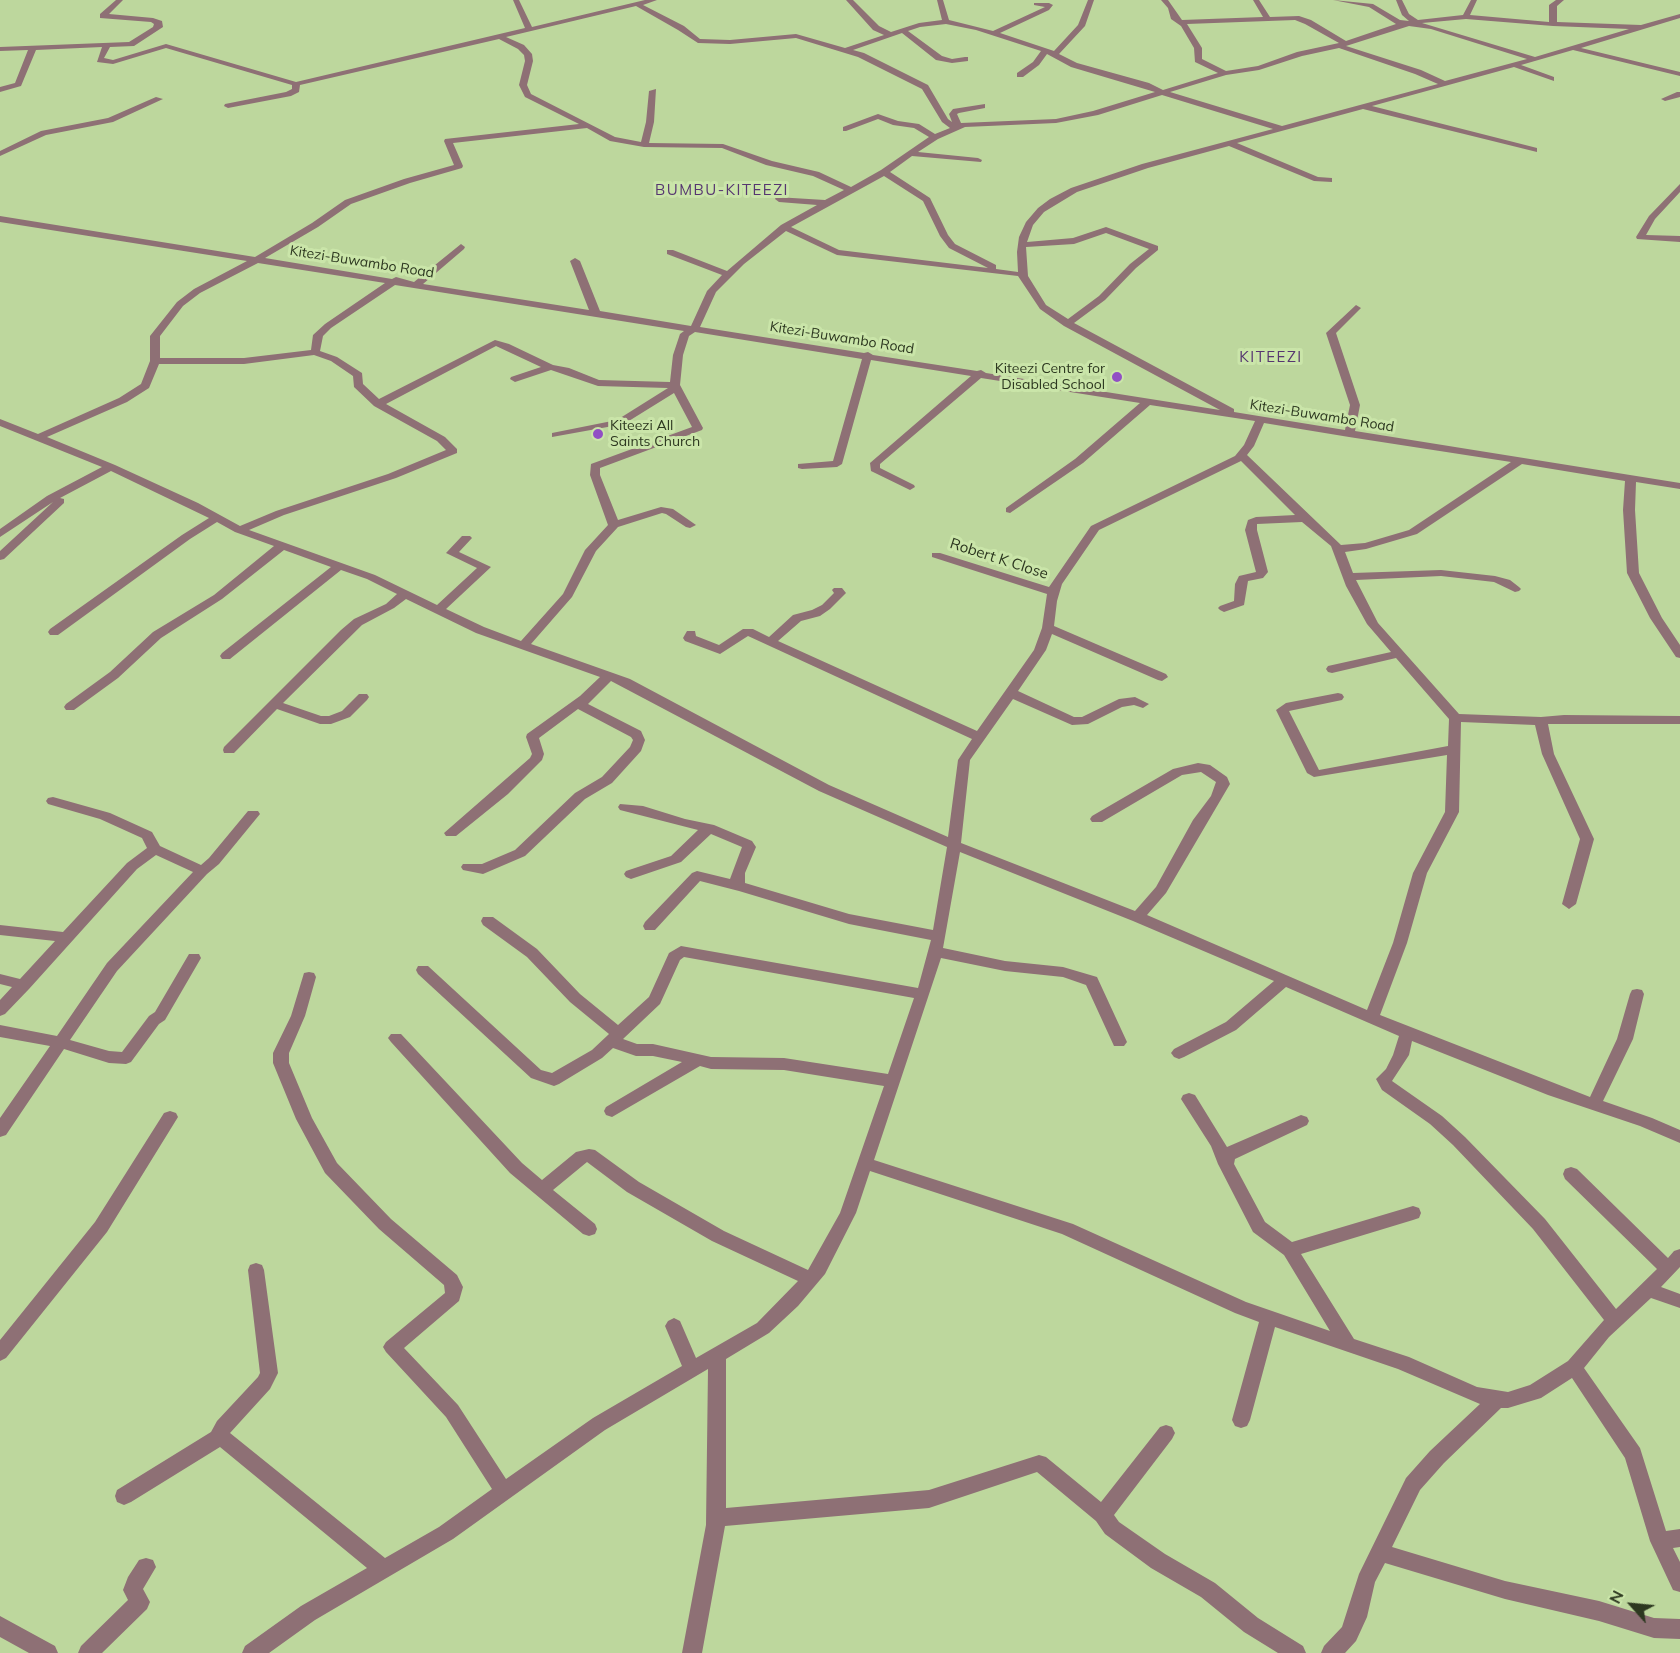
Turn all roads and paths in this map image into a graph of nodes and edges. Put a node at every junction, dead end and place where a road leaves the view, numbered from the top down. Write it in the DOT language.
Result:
graph roads {
  1 [pos="120,0"];
  2 [pos="516,0"];
  3 [pos="654,0"];
  4 [pos="849,0"];
  5 [pos="940,0"];
  6 [pos="1091,0"];
  7 [pos="1164,0"];
  8 [pos="1256,0"];
  9 [pos="1336,0"];
  10 [pos="1399,0"];
  11 [pos="1474,0"];
  12 [pos="1561,0"];
  13 [pos="1362,2"];
  14 [pos="637,4"];
  15 [pos="1036,4"];
  16 [pos="1680,16"];
  17 [pos="1466,17"];
  18 [pos="1267,18"];
  19 [pos="946,22"];
  20 [pos="1181,22"];
  21 [pos="1416,22"];
  22 [pos="1404,24"];
  23 [pos="1553,24"];
  24 [pos="1640,27"];
  25 [pos="529,29"];
  26 [pos="903,31"];
  27 [pos="994,33"];
  28 [pos="891,35"];
  29 [pos="501,37"];
  30 [pos="107,45"];
  31 [pos="1342,45"];
  32 [pos="33,48"];
  33 [pos="1572,48"];
  34 [pos="0,50"];
  35 [pos="846,50"];
  36 [pos="1051,53"];
  37 [pos="1535,58"];
  38 [pos="965,59"];
  39 [pos="1514,65"];
  40 [pos="1225,73"];
  41 [pos="1680,74"];
  42 [pos="1020,75"];
  43 [pos="1551,79"];
  44 [pos="296,84"];
  45 [pos="1445,84"];
  46 [pos="0,90"];
  47 [pos="653,91"];
  48 [pos="1164,93"];
  49 [pos="1680,94"];
  50 [pos="159,99"];
  51 [pos="1665,99"];
  52 [pos="228,106"];
  53 [pos="982,106"];
  54 [pos="1364,106"];
  55 [pos="587,126"];
  56 [pos="952,127"];
  57 [pos="846,129"];
  58 [pos="1284,129"];
  59 [pos="935,137"];
  60 [pos="1230,143"];
  61 [pos="644,145"];
  62 [pos="1534,150"];
  63 [pos="0,154"];
  64 [pos="913,154"];
  65 [pos="978,160"];
  66 [pos="884,171"];
  67 [pos="1329,180"];
  68 [pos="1680,187"];
  69 [pos="849,189"];
  70 [pos="779,199"];
  71 [pos="828,203"];
  72 [pos="1666,205"];
  73 [pos="1680,205"];
  74 [pos="0,219"];
  75 [pos="16,221"];
  76 [pos="784,227"];
  77 [pos="0,230"];
  78 [pos="1680,239"];
  79 [pos="1022,245"];
  80 [pos="461,247"];
  81 [pos="670,252"];
  82 [pos="258,259"];
  83 [pos="575,261"];
  84 [pos="727,274"];
  85 [pos="1019,275"];
  86 [pos="396,280"];
  87 [pos="416,285"];
  88 [pos="1356,308"];
  89 [pos="595,312"];
  90 [pos="1067,324"];
  91 [pos="694,329"];
  92 [pos="315,352"];
  93 [pos="868,355"];
  94 [pos="155,361"];
  95 [pos="550,367"];
  96 [pos="981,374"];
  97 [pos="515,379"];
  98 [pos="675,386"];
  99 [pos="1148,401"];
  100 [pos="378,404"];
  101 [pos="1237,416"];
  102 [pos="1261,419"];
  103 [pos="0,422"];
  104 [pos="1349,434"];
  105 [pos="556,435"];
  106 [pos="37,438"];
  107 [pos="1242,456"];
  108 [pos="1520,461"];
  109 [pos="802,466"];
  110 [pos="111,467"];
  111 [pos="1631,478"];
  112 [pos="84,480"];
  113 [pos="1680,486"];
  114 [pos="910,487"];
  115 [pos="1010,510"];
  116 [pos="1301,515"];
  117 [pos="218,517"];
  118 [pos="614,525"];
  119 [pos="690,525"];
  120 [pos="239,530"];
  121 [pos="0,534"];
  122 [pos="465,538"];
  123 [pos="282,546"];
  124 [pos="1339,549"];
  125 [pos="936,555"];
  126 [pos="0,557"];
  127 [pos="340,565"];
  128 [pos="1348,577"];
  129 [pos="1515,589"];
  130 [pos="838,590"];
  131 [pos="1053,592"];
  132 [pos="406,593"];
  133 [pos="1224,608"];
  134 [pos="438,610"];
  135 [pos="1048,628"];
  136 [pos="54,632"];
  137 [pos="691,634"];
  138 [pos="771,641"];
  139 [pos="524,645"];
  140 [pos="1398,654"];
  141 [pos="1680,654"];
  142 [pos="226,656"];
  143 [pos="1332,669"];
  144 [pos="610,675"];
  145 [pos="1162,677"];
  146 [pos="1011,693"];
  147 [pos="363,697"];
  148 [pos="1338,697"];
  149 [pos="584,699"];
  150 [pos="274,704"];
  151 [pos="1143,704"];
  152 [pos="70,707"];
  153 [pos="1455,718"];
  154 [pos="1680,720"];
  155 [pos="1541,721"];
  156 [pos="979,737"];
  157 [pos="1455,749"];
  158 [pos="229,750"];
  159 [pos="53,801"];
  160 [pos="625,807"];
  161 [pos="253,814"];
  162 [pos="1097,819"];
  163 [pos="709,828"];
  164 [pos="451,833"];
  165 [pos="954,845"];
  166 [pos="155,849"];
  167 [pos="468,867"];
  168 [pos="202,871"];
  169 [pos="631,874"];
  170 [pos="740,886"];
  171 [pos="1569,904"];
  172 [pos="1138,917"];
  173 [pos="489,921"];
  174 [pos="650,926"];
  175 [pos="0,930"];
  176 [pos="939,936"];
  177 [pos="65,937"];
  178 [pos="935,952"];
  179 [pos="194,958"];
  180 [pos="423,970"];
  181 [pos="309,977"];
  182 [pos="0,979"];
  183 [pos="1285,980"];
  184 [pos="24,985"];
  185 [pos="922,994"];
  186 [pos="1637,994"];
  187 [pos="0,1010"];
  188 [pos="1372,1016"];
  189 [pos="0,1031"];
  190 [pos="1407,1033"];
  191 [pos="614,1037"];
  192 [pos="396,1038"];
  193 [pos="59,1042"];
  194 [pos="1119,1042"];
  195 [pos="1179,1053"];
  196 [pos="699,1060"];
  197 [pos="892,1081"];
  198 [pos="1189,1099"];
  199 [pos="1594,1104"];
  200 [pos="612,1111"];
  201 [pos="170,1117"];
  202 [pos="1300,1121"];
  203 [pos="0,1131"];
  204 [pos="1680,1137"];
  205 [pos="1226,1160"];
  206 [pos="865,1163"];
  207 [pos="1571,1174"];
  208 [pos="541,1190"];
  209 [pos="1413,1213"];
  210 [pos="589,1229"];
  211 [pos="1290,1250"];
  212 [pos="1673,1262"];
  213 [pos="256,1270"];
  214 [pos="810,1279"];
  215 [pos="1648,1290"];
  216 [pos="1680,1301"];
  217 [pos="1269,1317"];
  218 [pos="1615,1321"];
  219 [pos="674,1326"];
  220 [pos="1348,1344"];
  221 [pos="0,1353"];
  222 [pos="717,1356"];
  223 [pos="1574,1367"];
  224 [pos="692,1370"];
  225 [pos="1497,1400"];
  226 [pos="1241,1420"];
  227 [pos="1166,1433"];
  228 [pos="221,1436"];
  229 [pos="504,1492"];
  230 [pos="124,1496"];
  231 [pos="1103,1515"];
  232 [pos="716,1518"];
  233 [pos="1680,1538"];
  234 [pos="1660,1541"];
  235 [pos="1381,1552"];
  236 [pos="146,1567"];
  237 [pos="383,1569"];
  238 [pos="1680,1583"];
  239 [pos="0,1626"];
  240 [pos="1680,1629"];
  241 [pos="48,1653"];
  242 [pos="87,1653"];
  243 [pos="252,1653"];
  244 [pos="692,1653"];
  245 [pos="1296,1653"];
  246 [pos="1331,1653"];
  1 -- 30 [label="street"];
  2 -- 25 [label="street"];
  3 -- 14 [label="street"];
  4 -- 28 [label="street"];
  5 -- 19 [label="street"];
  6 -- 36 [label="street"];
  7 -- 20 [label="street"];
  8 -- 18 [label="street"];
  9 -- 13 [label="street"];
  10 -- 21 [label="street"];
  11 -- 17 [label="street"];
  12 -- 23 [label="street"];
  13 -- 22 [label="street"];
  14 -- 25 [label="street"];
  14 -- 35 [label="street"];
  15 -- 27 [label="street"];
  16 -- 24 [label="street"];
  17 -- 21 [label="street"];
  17 -- 23 [label="street"];
  18 -- 20 [label="street"];
  18 -- 31 [label="street"];
  19 -- 26 [label="street"];
  19 -- 27 [label="street"];
  20 -- 40 [label="street"];
  21 -- 22 [label="street"];
  22 -- 31 [label="street"];
  22 -- 37 [label="street"];
  23 -- 24 [label="street"];
  24 -- 33 [label="street"];
  25 -- 29 [label="street"];
  26 -- 28 [label="street"];
  26 -- 38 [label="street"];
  27 -- 36 [label="street"];
  28 -- 35 [label="street"];
  29 -- 44 [label="street"];
  29 -- 55 [label="street"];
  30 -- 32 [label="street"];
  30 -- 44 [label="street"];
  31 -- 40 [label="street"];
  31 -- 45 [label="street"];
  32 -- 34 [label="street"];
  32 -- 46 [label="street"];
  33 -- 37 [label="street"];
  33 -- 41 [label="street"];
  35 -- 56 [label="street"];
  36 -- 42 [label="street"];
  36 -- 48 [label="street"];
  37 -- 39 [label="street"];
  39 -- 43 [label="street"];
  39 -- 45 [label="street"];
  40 -- 48 [label="street"];
  44 -- 52 [label="street"];
  45 -- 54 [label="street"];
  47 -- 61 [label="street"];
  48 -- 56 [label="street"];
  48 -- 58 [label="street"];
  49 -- 51 [label="street"];
  50 -- 63 [label="street"];
  53 -- 56 [label="street"];
  54 -- 58 [label="street"];
  54 -- 62 [label="street"];
  55 -- 61 [label="street"];
  55 -- 82 [label="street"];
  56 -- 59 [label="street"];
  57 -- 59 [label="street"];
  58 -- 60 [label="street"];
  59 -- 64 [label="street"];
  60 -- 67 [label="street"];
  60 -- 79 [label="street"];
  61 -- 69 [label="street"];
  64 -- 65 [label="street"];
  64 -- 66 [label="street"];
  66 -- 69 [label="street"];
  66 -- 85 [label="street"];
  68 -- 72 [label="street"];
  69 -- 71 [label="street"];
  70 -- 71 [label="street"];
  71 -- 76 [label="street"];
  72 -- 73 [label="street"];
  72 -- 78 [label="street"];
  74 -- 75 [label="street, Kitezi-Buwambo Road"];
  75 -- 77 [label="street"];
  75 -- 82 [label="street, Kitezi-Buwambo Road"];
  76 -- 84 [label="street"];
  76 -- 85 [label="street"];
  79 -- 85 [label="street"];
  79 -- 90 [label="street"];
  80 -- 87 [label="street"];
  81 -- 84 [label="street"];
  82 -- 86 [label="street, Kitezi-Buwambo Road"];
  82 -- 94 [label="street"];
  83 -- 89 [label="street"];
  84 -- 91 [label="street"];
  85 -- 90 [label="street"];
  86 -- 87 [label="street, Kitezi-Buwambo Road"];
  86 -- 92 [label="street"];
  87 -- 89 [label="street, Kitezi-Buwambo Road"];
  88 -- 104 [label="street"];
  89 -- 91 [label="street, Kitezi-Buwambo Road"];
  90 -- 101 [label="street"];
  91 -- 93 [label="street, Kitezi-Buwambo Road"];
  91 -- 98 [label="street"];
  92 -- 94 [label="street"];
  92 -- 100 [label="street"];
  93 -- 96 [label="street, Kitezi-Buwambo Road"];
  93 -- 109 [label="street"];
  94 -- 106 [label="street"];
  95 -- 97 [label="street"];
  95 -- 98 [label="street"];
  95 -- 100 [label="street"];
  96 -- 99 [label="street, Kitezi-Buwambo Road"];
  96 -- 114 [label="street"];
  98 -- 105 [label="street"];
  98 -- 118 [label="street"];
  99 -- 101 [label="street, Kitezi-Buwambo Road"];
  99 -- 115 [label="street"];
  100 -- 120 [label="street"];
  101 -- 102 [label="street, Kitezi-Buwambo Road"];
  102 -- 104 [label="street, Kitezi-Buwambo Road"];
  102 -- 107 [label="street"];
  103 -- 106 [label="street"];
  104 -- 108 [label="street, Kitezi-Buwambo Road"];
  106 -- 110 [label="street"];
  107 -- 116 [label="street"];
  107 -- 131 [label="street"];
  108 -- 111 [label="street, Kitezi-Buwambo Road"];
  108 -- 124 [label="street"];
  110 -- 112 [label="street"];
  110 -- 117 [label="street"];
  111 -- 113 [label="street, Kitezi-Buwambo Road"];
  111 -- 141 [label="street"];
  112 -- 121 [label="street"];
  112 -- 126 [label="street"];
  116 -- 124 [label="street"];
  116 -- 133 [label="street"];
  117 -- 120 [label="street"];
  117 -- 136 [label="street"];
  118 -- 119 [label="street"];
  118 -- 139 [label="street"];
  120 -- 123 [label="street"];
  122 -- 134 [label="street"];
  123 -- 127 [label="street"];
  123 -- 152 [label="street"];
  124 -- 128 [label="street"];
  125 -- 131 [label="street, Robert K Close"];
  127 -- 132 [label="street"];
  127 -- 142 [label="street"];
  128 -- 129 [label="street"];
  128 -- 140 [label="street"];
  130 -- 138 [label="street"];
  131 -- 135 [label="street"];
  132 -- 134 [label="street"];
  132 -- 150 [label="street"];
  134 -- 139 [label="street"];
  135 -- 145 [label="street"];
  135 -- 146 [label="street"];
  137 -- 138 [label="street"];
  138 -- 156 [label="street"];
  139 -- 144 [label="street"];
  140 -- 143 [label="street"];
  140 -- 153 [label="street"];
  144 -- 149 [label="street"];
  144 -- 165 [label="street"];
  146 -- 151 [label="street"];
  146 -- 156 [label="street"];
  147 -- 150 [label="street"];
  148 -- 157 [label="street"];
  149 -- 164 [label="street"];
  149 -- 167 [label="street"];
  150 -- 158 [label="street"];
  153 -- 155 [label="street"];
  153 -- 157 [label="street"];
  154 -- 155 [label="street"];
  155 -- 171 [label="street"];
  156 -- 165 [label="street"];
  157 -- 188 [label="street"];
  159 -- 166 [label="street"];
  160 -- 163 [label="street"];
  161 -- 168 [label="street"];
  162 -- 172 [label="street"];
  163 -- 169 [label="street"];
  163 -- 170 [label="street"];
  165 -- 172 [label="street"];
  165 -- 176 [label="street"];
  166 -- 168 [label="street"];
  166 -- 177 [label="street"];
  168 -- 193 [label="street"];
  170 -- 174 [label="street"];
  170 -- 176 [label="street"];
  172 -- 183 [label="street"];
  173 -- 191 [label="street"];
  175 -- 177 [label="street"];
  176 -- 178 [label="street"];
  177 -- 184 [label="street"];
  178 -- 185 [label="street"];
  178 -- 194 [label="street"];
  179 -- 193 [label="street"];
  180 -- 191 [label="street"];
  181 -- 229 [label="street"];
  182 -- 184 [label="street"];
  183 -- 188 [label="street"];
  183 -- 195 [label="street"];
  184 -- 187 [label="street"];
  185 -- 191 [label="street"];
  185 -- 197 [label="street"];
  186 -- 199 [label="street"];
  188 -- 190 [label="street"];
  189 -- 193 [label="street"];
  190 -- 199 [label="street"];
  190 -- 218 [label="street"];
  191 -- 196 [label="street"];
  192 -- 208 [label="street"];
  193 -- 203 [label="street"];
  196 -- 197 [label="street"];
  196 -- 200 [label="street"];
  197 -- 206 [label="street"];
  198 -- 205 [label="street"];
  199 -- 204 [label="street"];
  201 -- 221 [label="street"];
  202 -- 205 [label="street"];
  205 -- 211 [label="street"];
  206 -- 214 [label="street"];
  206 -- 217 [label="street"];
  207 -- 212 [label="street"];
  208 -- 210 [label="street"];
  208 -- 214 [label="street"];
  209 -- 211 [label="street"];
  211 -- 220 [label="street"];
  212 -- 215 [label="street"];
  213 -- 228 [label="street"];
  214 -- 222 [label="street"];
  215 -- 216 [label="street"];
  215 -- 218 [label="street"];
  217 -- 220 [label="street"];
  217 -- 226 [label="street"];
  218 -- 223 [label="street"];
  219 -- 224 [label="street"];
  220 -- 225 [label="street"];
  222 -- 224 [label="street"];
  222 -- 232 [label="street"];
  223 -- 225 [label="street"];
  223 -- 234 [label="street"];
  224 -- 229 [label="street"];
  225 -- 235 [label="street"];
  227 -- 231 [label="street"];
  228 -- 230 [label="street"];
  228 -- 237 [label="street"];
  229 -- 237 [label="street"];
  231 -- 232 [label="street"];
  231 -- 245 [label="street"];
  232 -- 244 [label="street"];
  233 -- 234 [label="street"];
  234 -- 238 [label="street"];
  235 -- 240 [label="street"];
  235 -- 246 [label="street"];
  236 -- 242 [label="street"];
  237 -- 243 [label="street"];
  239 -- 241 [label="street"];
}
